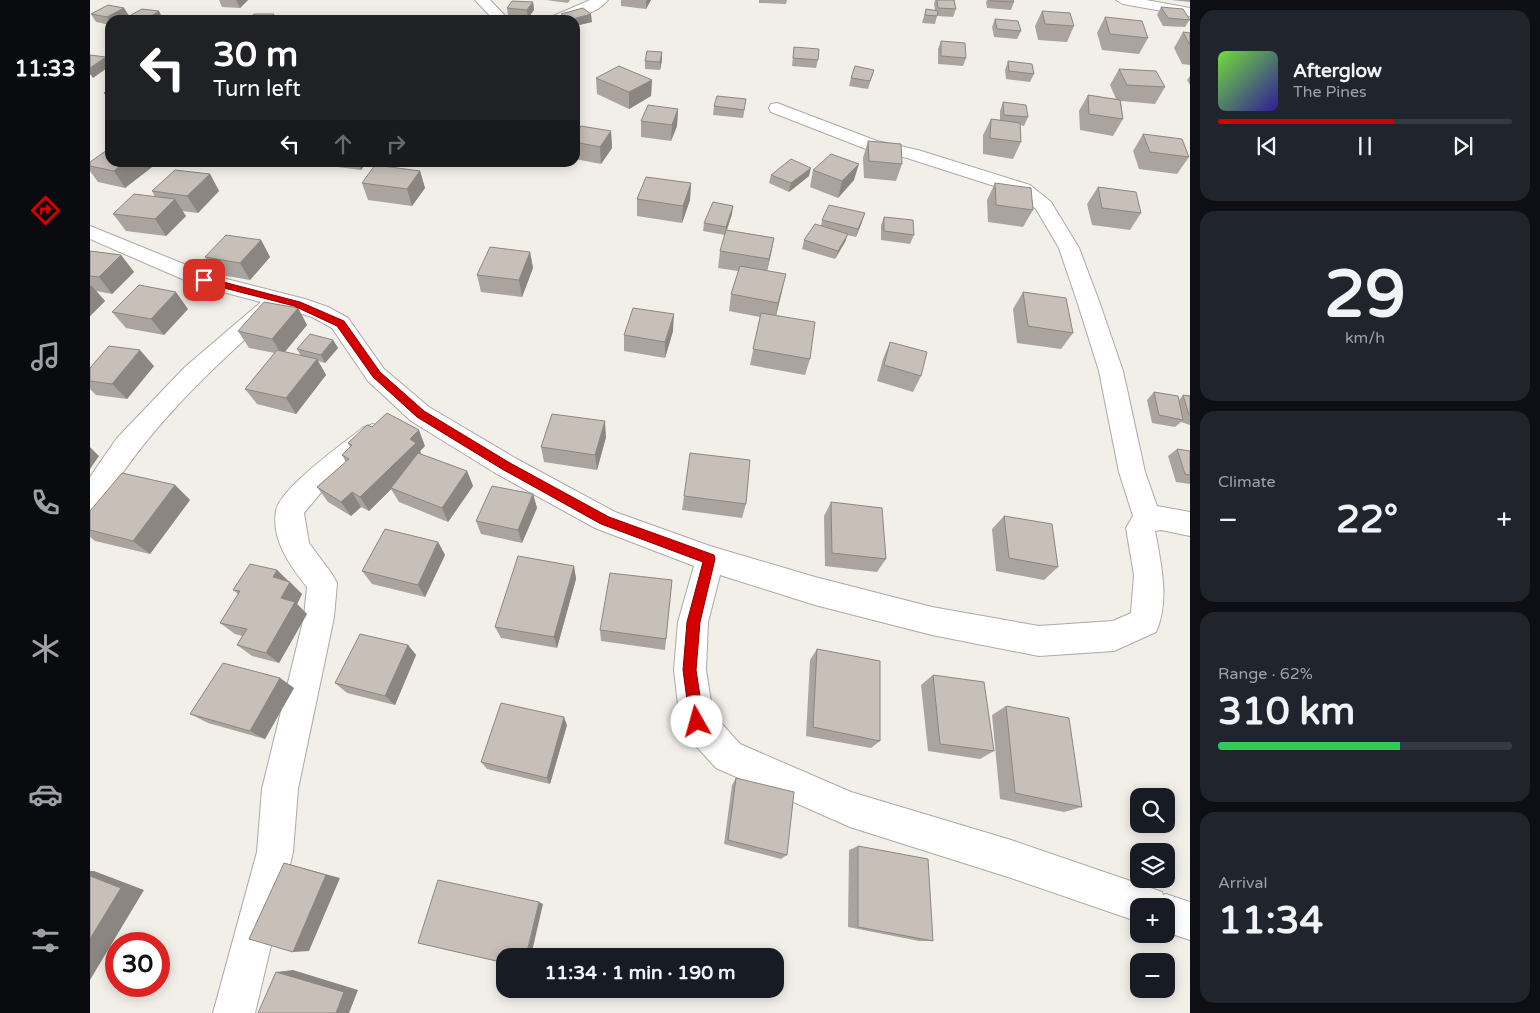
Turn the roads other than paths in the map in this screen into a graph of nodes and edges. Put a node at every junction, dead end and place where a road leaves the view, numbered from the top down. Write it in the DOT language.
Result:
graph roads {
  1 [pos="482,0"];
  2 [pos="601,0"];
  3 [pos="1123,0"];
  4 [pos="1190,12"];
  5 [pos="497,15"];
  6 [pos="570,15"];
  7 [pos="777,108"];
  8 [pos="90,232"];
  9 [pos="276,299"];
  10 [pos="409,404"];
  11 [pos="90,500"];
  12 [pos="1148,519"];
  13 [pos="1190,524"];
  14 [pos="710,559"];
  15 [pos="1130,900"];
  16 [pos="1175,916"];
  17 [pos="1190,921"];
  18 [pos="234,1013"];
  1 -- 5 [label="street"];
  2 -- 6 [label="street"];
  3 -- 4 [label="street"];
  7 -- 12 [label="street"];
  8 -- 9 [label="street"];
  9 -- 10 [label="street"];
  9 -- 11 [label="street"];
  10 -- 14 [label="street"];
  10 -- 18 [label="street"];
  12 -- 13 [label="street"];
  12 -- 14 [label="street"];
  14 -- 15 [label="street"];
  16 -- 17 [label="street"];
}
